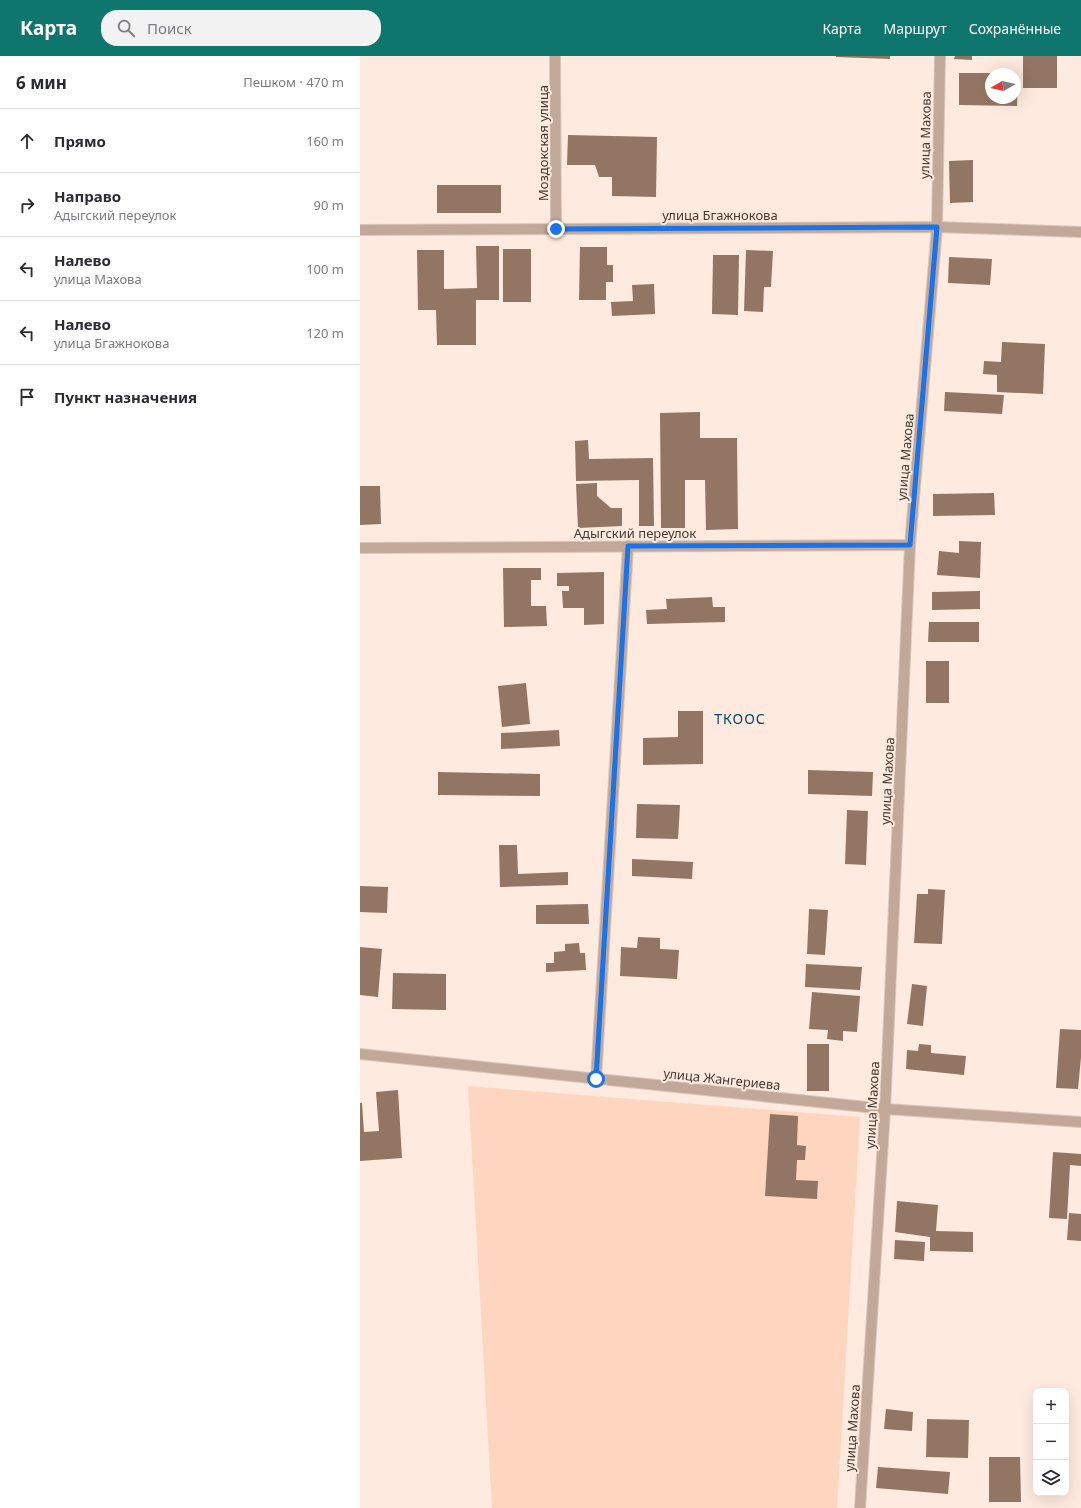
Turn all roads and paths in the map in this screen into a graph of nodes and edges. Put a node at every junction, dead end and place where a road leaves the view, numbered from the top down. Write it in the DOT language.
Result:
graph roads {
  1 [pos="555,56"];
  2 [pos="940,56"];
  3 [pos="937,227"];
  4 [pos="556,229"];
  5 [pos="360,230"];
  6 [pos="1081,232"];
  7 [pos="910,545"];
  8 [pos="628,546"];
  9 [pos="360,548"];
  10 [pos="360,1054"];
  11 [pos="596,1079"];
  12 [pos="885,1109"];
  13 [pos="1081,1122"];
  14 [pos="860,1508"];
  1 -- 4 [label="street, Моздокская улица"];
  2 -- 3 [label="street, улица Махова"];
  3 -- 4 [label="street, улица Бгажнокова"];
  3 -- 6 [label="street, улица Бгажнокова"];
  3 -- 7 [label="street, улица Махова"];
  4 -- 5 [label="street, улица Бгажнокова"];
  7 -- 8 [label="street, Адыгский переулок"];
  7 -- 12 [label="street, улица Махова"];
  8 -- 9 [label="street, Адыгский переулок"];
  8 -- 11 [label="street"];
  10 -- 11 [label="street, улица Жангериева"];
  11 -- 12 [label="street, улица Жангериева"];
  12 -- 13 [label="street, улица Жангериева"];
  12 -- 14 [label="street, улица Махова"];
}
